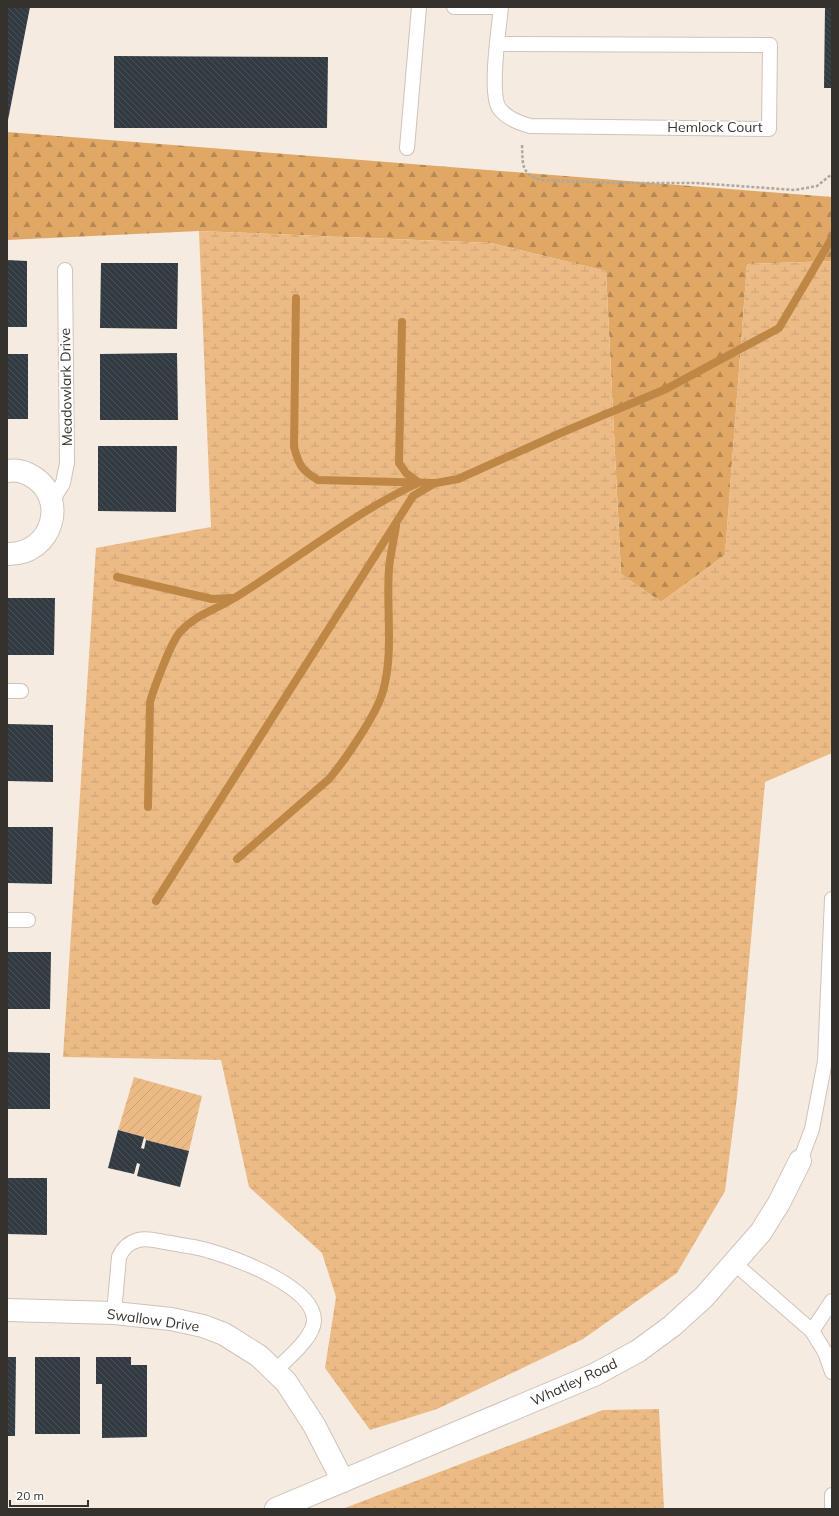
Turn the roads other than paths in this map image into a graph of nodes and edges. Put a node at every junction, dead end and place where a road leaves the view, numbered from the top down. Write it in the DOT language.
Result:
graph roads {
  1 [pos="419,7"];
  2 [pos="454,7"];
  3 [pos="501,7"];
  4 [pos="498,44"];
  5 [pos="406,148"];
  6 [pos="65,270"];
  7 [pos="7,471"];
  8 [pos="52,501"];
  9 [pos="7,554"];
  10 [pos="7,691"];
  11 [pos="22,691"];
  12 [pos="832,899"];
  13 [pos="7,920"];
  14 [pos="28,920"];
  15 [pos="800,1161"];
  16 [pos="734,1263"];
  17 [pos="832,1301"];
  18 [pos="7,1310"];
  19 [pos="114,1313"];
  20 [pos="812,1331"];
  21 [pos="275,1371"];
  22 [pos="832,1372"];
  23 [pos="343,1481"];
  24 [pos="832,1495"];
  25 [pos="276,1509"];
  26 [pos="832,1509"];
  1 -- 5 [label="lane"];
  2 -- 3 [label="lane"];
  3 -- 4 [label="lane, Hemlock Court"];
  4 -- 4 [label="lane, Hemlock Court"];
  6 -- 8 [label="lane, Meadowlark Drive"];
  7 -- 8 [label="street"];
  8 -- 9 [label="street, Meadowlark Drive"];
  10 -- 11 [label="lane"];
  12 -- 15 [label="lane"];
  13 -- 14 [label="lane"];
  15 -- 16 [label="street, Whatley Road"];
  16 -- 20 [label="lane"];
  16 -- 23 [label="street, Whatley Road"];
  17 -- 20 [label="lane"];
  18 -- 19 [label="street, Swallow Drive"];
  19 -- 21 [label="street, Swallow Drive"];
  19 -- 21 [label="lane"];
  20 -- 22 [label="lane"];
  21 -- 23 [label="street, Swallow Drive"];
  23 -- 25 [label="street, Whatley Road"];
  24 -- 26 [label="lane"];
}
